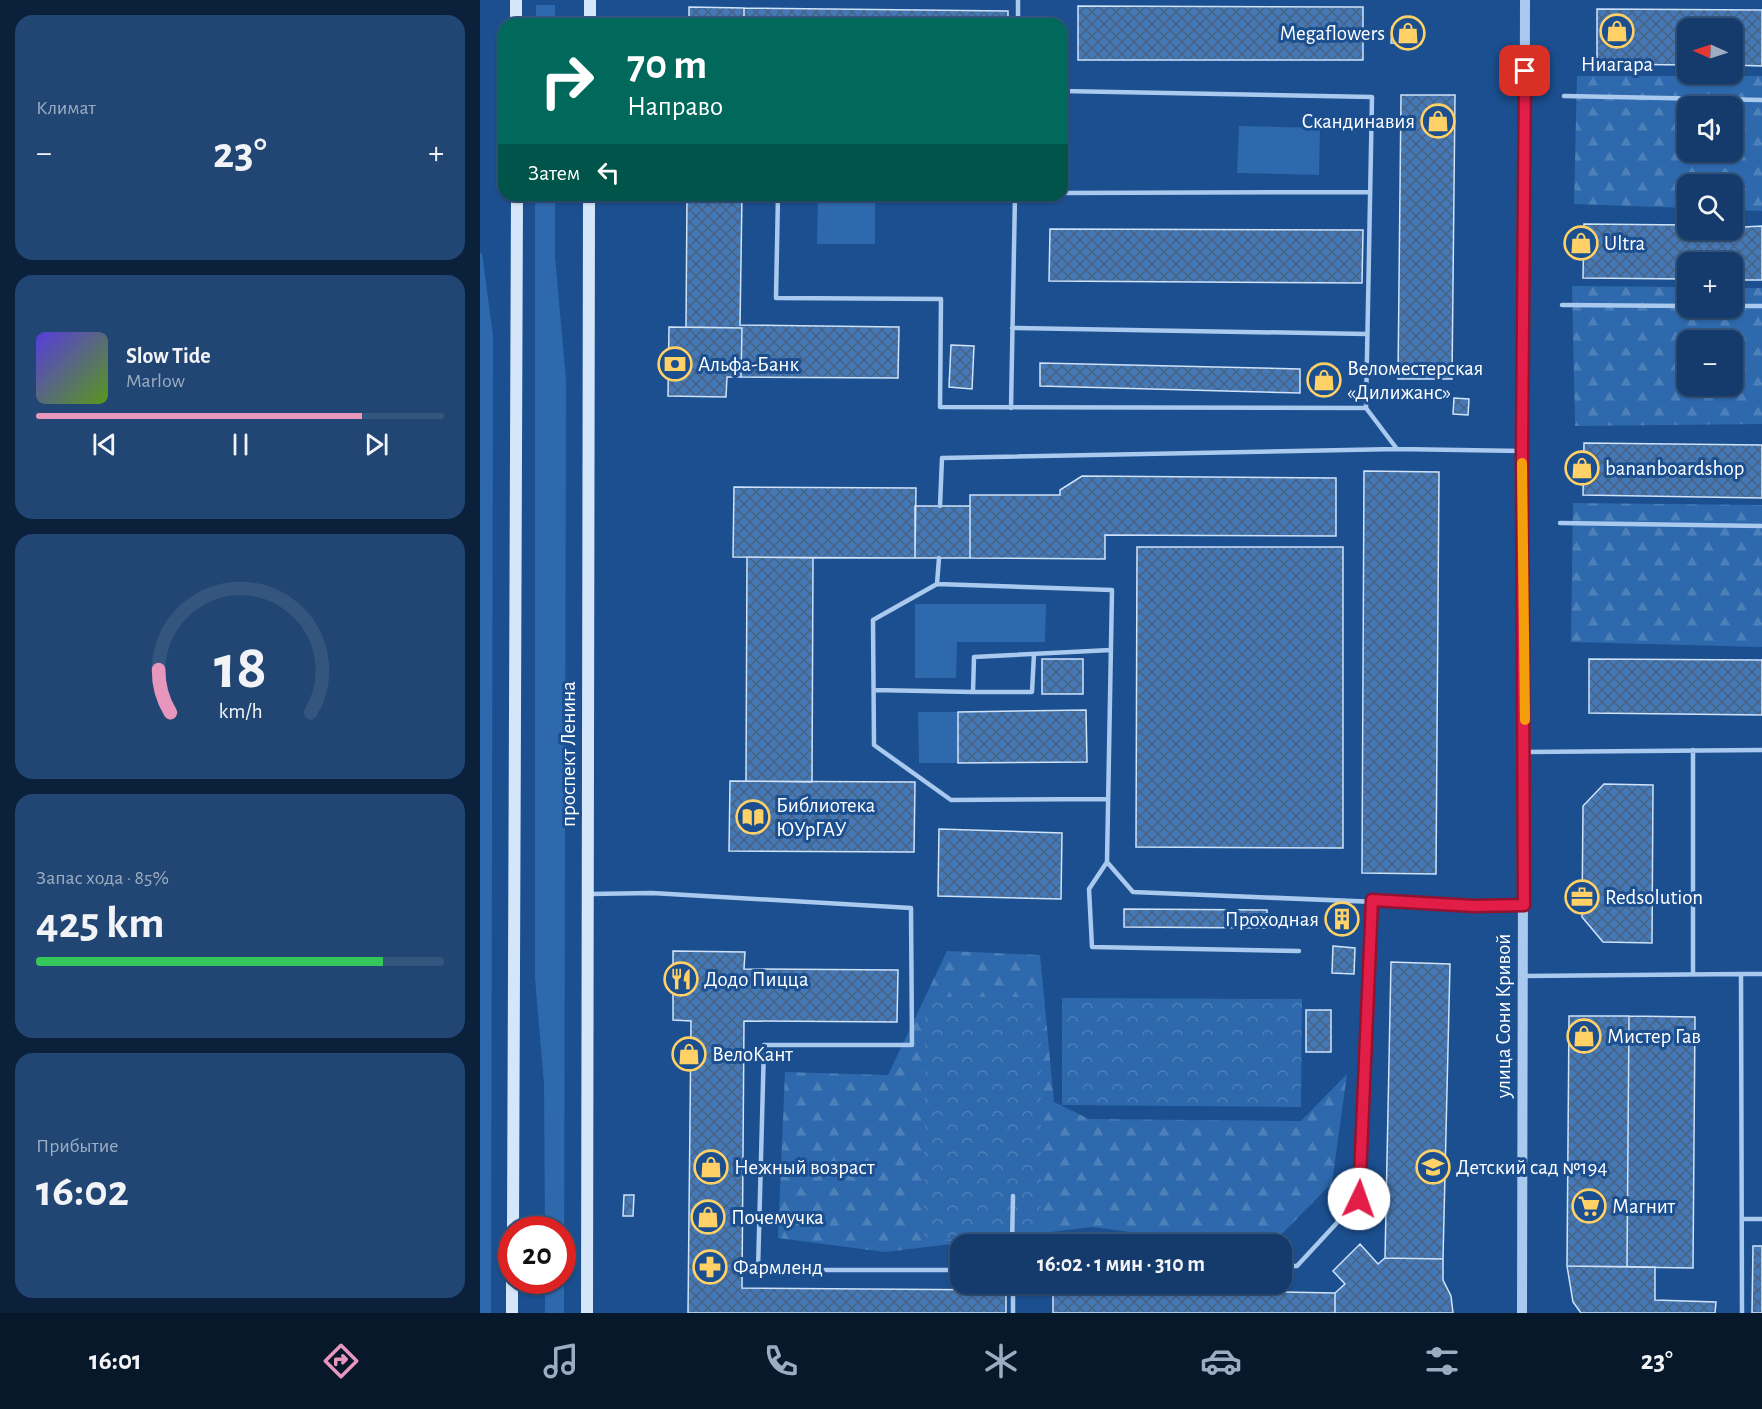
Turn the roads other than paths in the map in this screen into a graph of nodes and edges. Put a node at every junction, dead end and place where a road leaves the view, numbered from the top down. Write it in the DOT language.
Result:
graph roads {
  1 [pos="516,0"];
  2 [pos="590,0"];
  3 [pos="1018,0"];
  4 [pos="1525,0"];
  5 [pos="516,18"];
  6 [pos="590,18"];
  7 [pos="1018,18"];
  8 [pos="1068,91"];
  9 [pos="1564,96"];
  10 [pos="1762,100"];
  11 [pos="1370,192"];
  12 [pos="1068,193"];
  13 [pos="517,201"];
  14 [pos="589,201"];
  15 [pos="778,201"];
  16 [pos="1015,201"];
  17 [pos="1562,305"];
  18 [pos="1677,306"];
  19 [pos="1743,306"];
  20 [pos="1762,306"];
  21 [pos="1012,328"];
  22 [pos="1367,334"];
  23 [pos="1011,408"];
  24 [pos="1366,408"];
  25 [pos="1397,449"];
  26 [pos="1522,451"];
  27 [pos="939,506"];
  28 [pos="1560,523"];
  29 [pos="1762,526"];
  30 [pos="939,558"];
  31 [pos="937,584"];
  32 [pos="1111,650"];
  33 [pos="1034,654"];
  34 [pos="874,690"];
  35 [pos="973,692"];
  36 [pos="1693,750"];
  37 [pos="1762,750"];
  38 [pos="1525,752"];
  39 [pos="1108,799"];
  40 [pos="1107,862"];
  41 [pos="588,894"];
  42 [pos="1372,900"];
  43 [pos="1524,905"];
  44 [pos="1299,951"];
  45 [pos="1693,974"];
  46 [pos="1741,974"];
  47 [pos="1762,974"];
  48 [pos="1523,976"];
  49 [pos="1013,1196"];
  50 [pos="513,1216"];
  51 [pos="1762,1218"];
  52 [pos="1742,1219"];
  53 [pos="1012,1234"];
  54 [pos="1292,1266"];
  55 [pos="950,1270"];
  56 [pos="512,1294"];
  57 [pos="1012,1294"];
  58 [pos="512,1313"];
  59 [pos="587,1313"];
  60 [pos="1012,1313"];
  61 [pos="1521,1313"];
  62 [pos="1743,1313"];
  1 -- 5 [label="main road"];
  2 -- 6 [label="main road"];
  3 -- 7 [label="lane"];
  4 -- 26 [label="street, улица Сони Кривой"];
  8 -- 11 [label="lane"];
  9 -- 10 [label="lane"];
  11 -- 12 [label="lane"];
  11 -- 22 [label="lane"];
  13 -- 50 [label="main road"];
  14 -- 41 [label="main road, проспект Ленина"];
  15 -- 23 [label="lane"];
  16 -- 21 [label="lane"];
  17 -- 18 [label="lane"];
  19 -- 20 [label="lane"];
  21 -- 22 [label="lane"];
  21 -- 23 [label="lane"];
  22 -- 24 [label="lane"];
  23 -- 24 [label="lane"];
  24 -- 25 [label="lane"];
  25 -- 26 [label="lane"];
  25 -- 27 [label="lane"];
  26 -- 38 [label="street, улица Сони Кривой"];
  28 -- 29 [label="lane"];
  30 -- 31 [label="lane"];
  31 -- 32 [label="lane"];
  31 -- 34 [label="lane"];
  32 -- 33 [label="lane"];
  32 -- 39 [label="lane"];
  33 -- 35 [label="lane"];
  33 -- 35 [label="lane"];
  34 -- 35 [label="lane"];
  34 -- 39 [label="lane"];
  36 -- 37 [label="lane"];
  36 -- 38 [label="lane"];
  36 -- 45 [label="lane"];
  38 -- 43 [label="street, улица Сони Кривой"];
  39 -- 40 [label="lane"];
  40 -- 42 [label="lane"];
  40 -- 44 [label="lane"];
  41 -- 55 [label="lane"];
  41 -- 59 [label="main road, проспект Ленина"];
  42 -- 43 [label="lane"];
  42 -- 54 [label="lane"];
  43 -- 48 [label="street, улица Сони Кривой"];
  45 -- 46 [label="lane"];
  45 -- 48 [label="lane"];
  46 -- 47 [label="lane"];
  46 -- 52 [label="lane"];
  48 -- 61 [label="street, улица Сони Кривой"];
  49 -- 53 [label="lane"];
  51 -- 52 [label="lane"];
  52 -- 62 [label="lane"];
  56 -- 58 [label="main road"];
  57 -- 60 [label="lane"];
}
